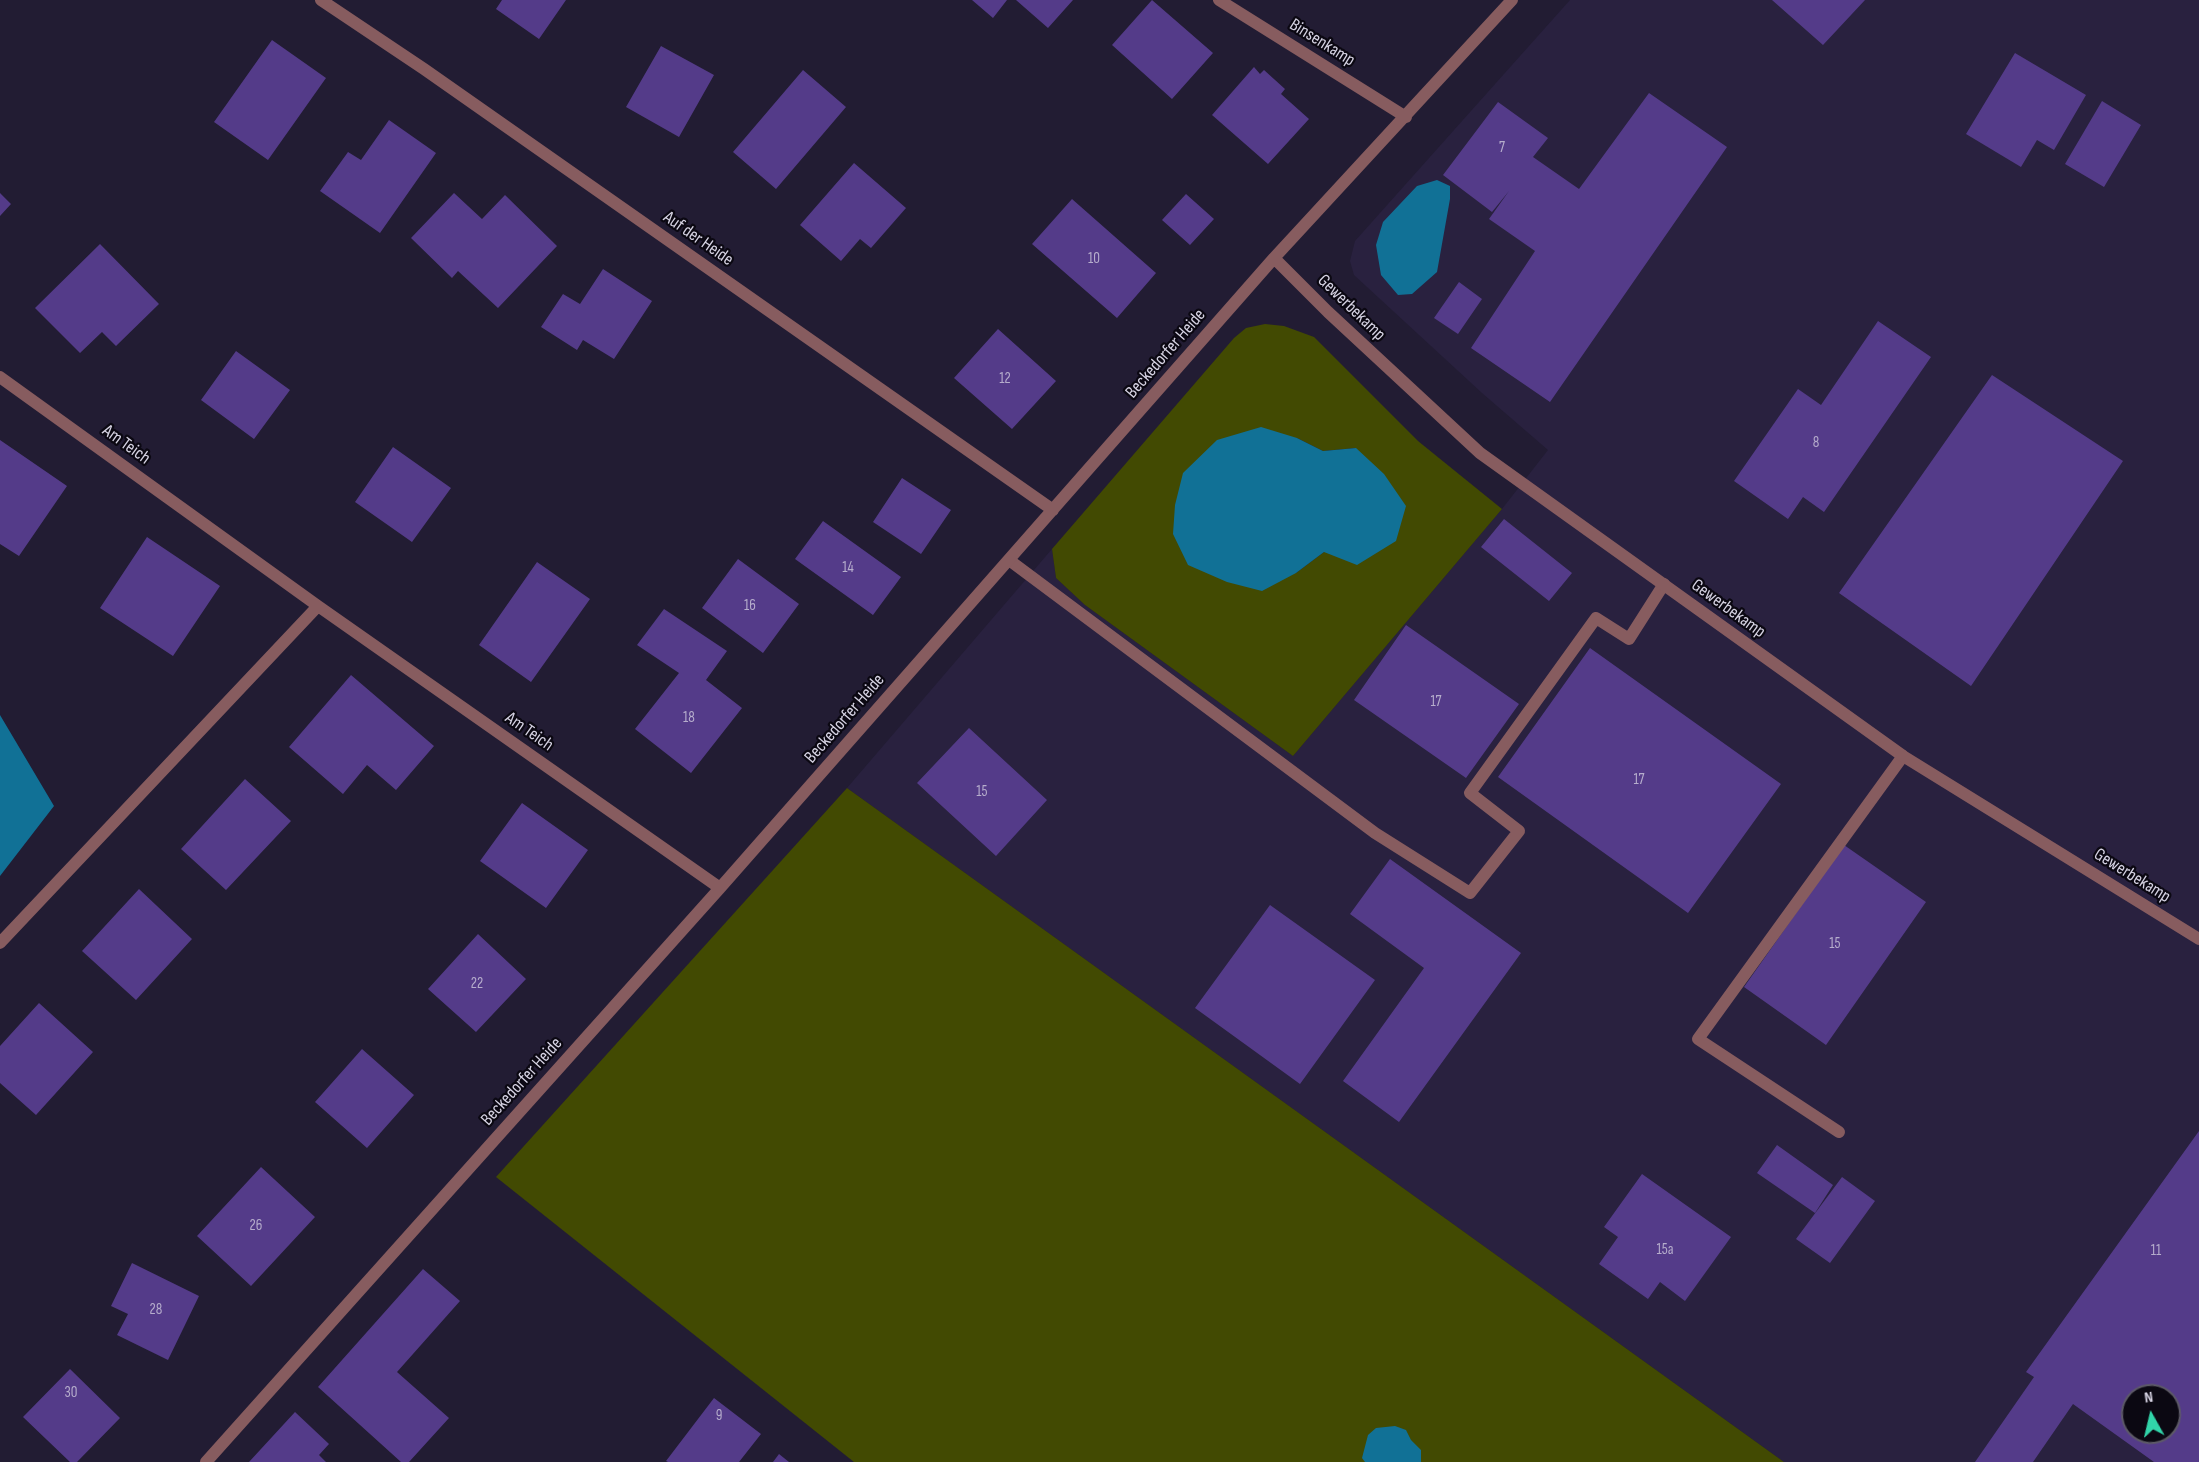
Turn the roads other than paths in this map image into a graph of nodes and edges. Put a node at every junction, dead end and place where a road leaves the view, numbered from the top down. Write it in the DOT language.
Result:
graph roads {
  1 [pos="321,0"];
  2 [pos="1219,0"];
  3 [pos="1512,0"];
  4 [pos="1406,117"];
  5 [pos="1274,258"];
  6 [pos="0,377"];
  7 [pos="1053,510"];
  8 [pos="1009,560"];
  9 [pos="1664,584"];
  10 [pos="318,606"];
  11 [pos="1903,756"];
  12 [pos="720,888"];
  13 [pos="2199,939"];
  14 [pos="0,943"];
  15 [pos="1839,1132"];
  16 [pos="206,1462"];
  1 -- 7 [label="street, Auf der Heide"];
  2 -- 4 [label="street, Binsenkamp"];
  3 -- 4 [label="street, Beckedorfer Heide"];
  4 -- 5 [label="street, Beckedorfer Heide"];
  5 -- 7 [label="street, Beckedorfer Heide"];
  5 -- 9 [label="street, Gewerbekamp"];
  6 -- 10 [label="street, Am Teich"];
  7 -- 8 [label="street, Beckedorfer Heide"];
  8 -- 9 [label="street"];
  8 -- 12 [label="street, Beckedorfer Heide"];
  9 -- 11 [label="street, Gewerbekamp"];
  10 -- 12 [label="street, Am Teich"];
  10 -- 14 [label="street"];
  11 -- 13 [label="street, Gewerbekamp"];
  11 -- 15 [label="street"];
  12 -- 16 [label="street, Beckedorfer Heide"];
}
